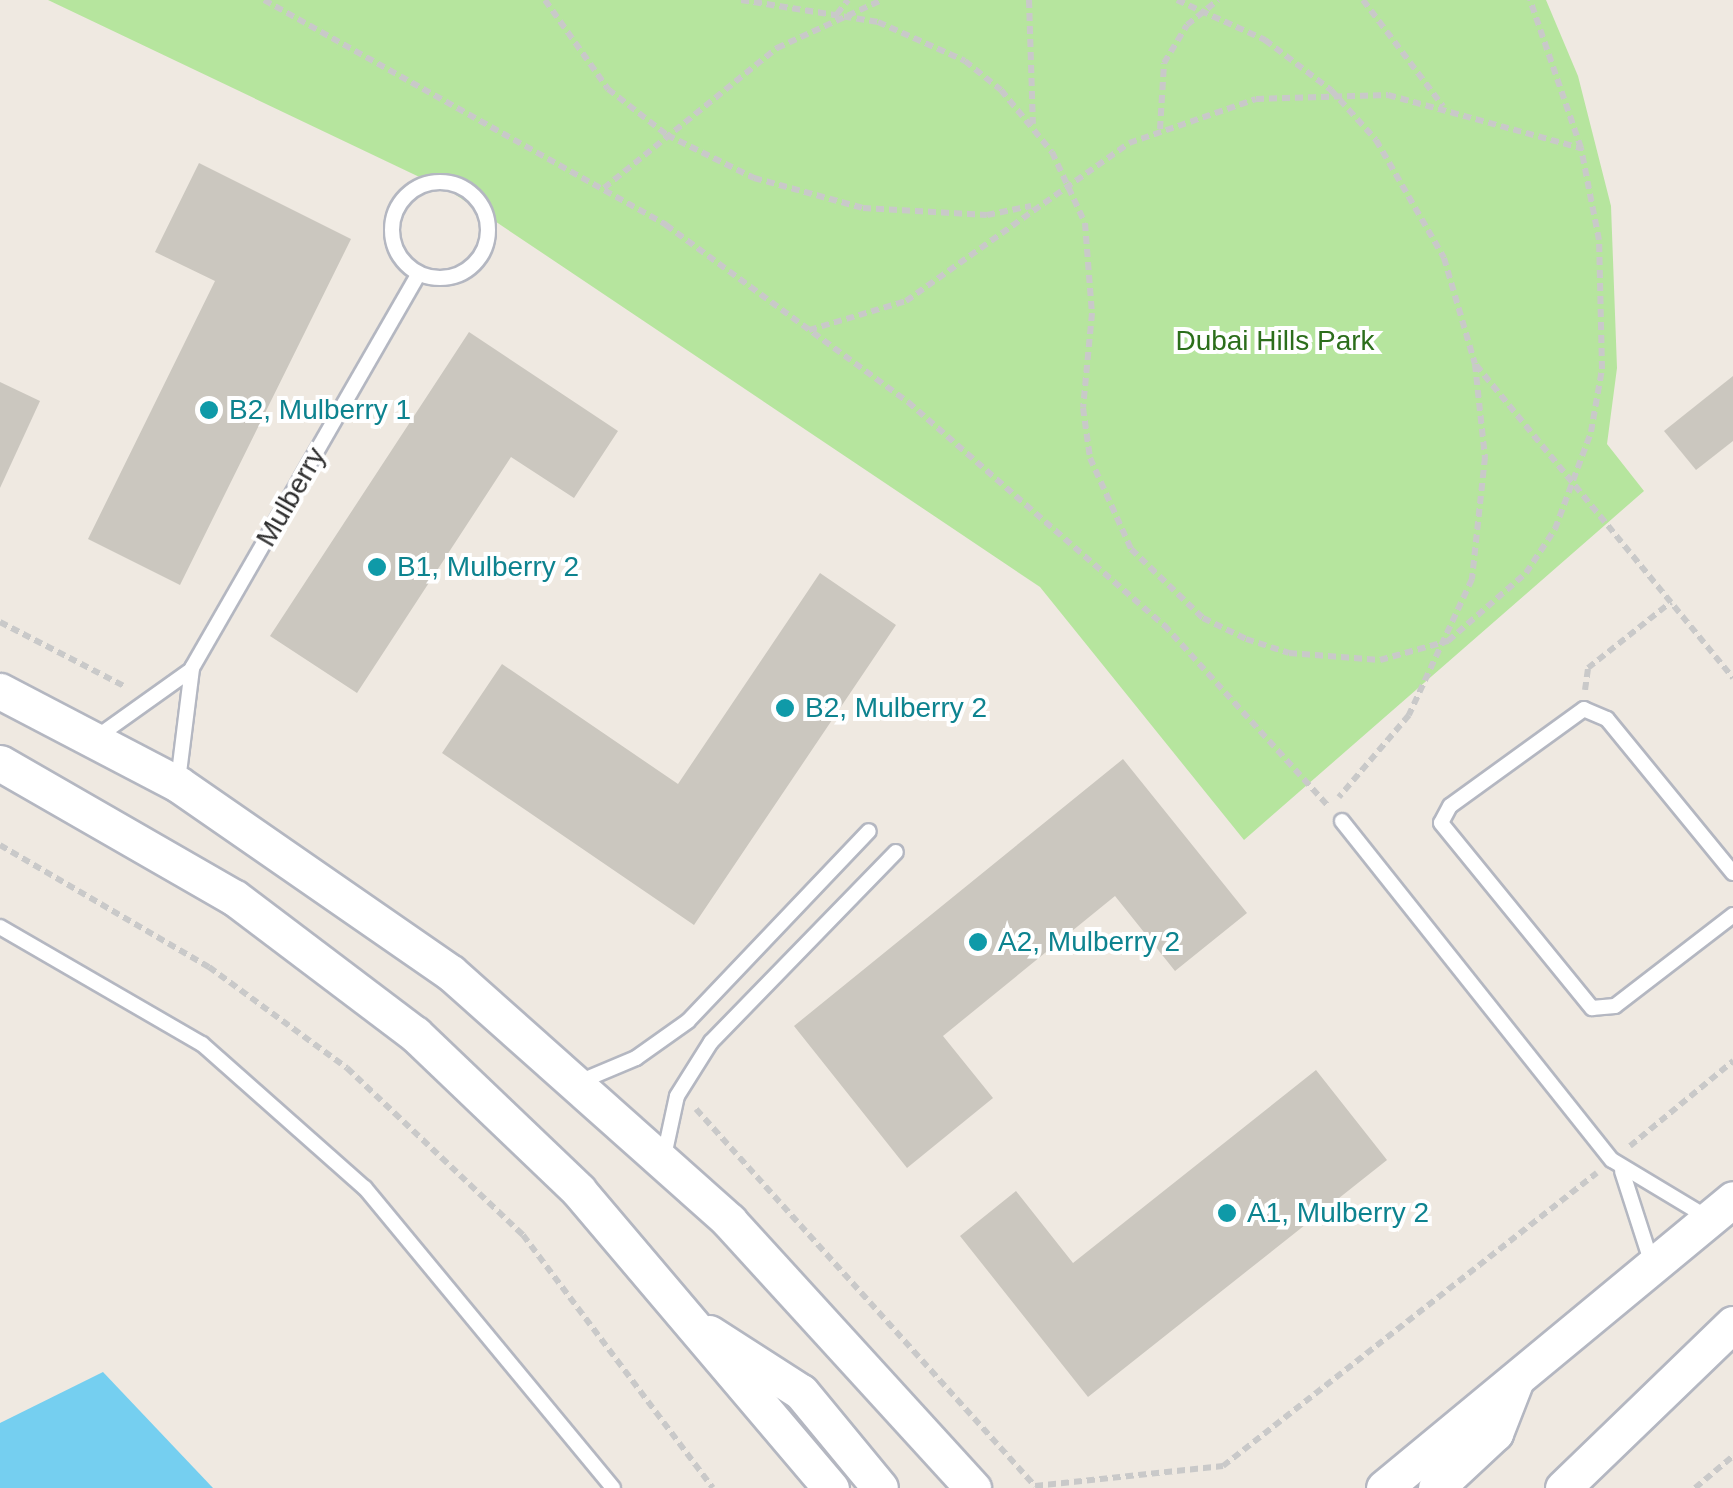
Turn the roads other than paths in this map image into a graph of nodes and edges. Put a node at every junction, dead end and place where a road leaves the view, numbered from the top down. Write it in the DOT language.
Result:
graph roads {
  1 [pos="419,274"];
  2 [pos="192,668"];
  3 [pos="0,690"];
  4 [pos="97,738"];
  5 [pos="0,763"];
  6 [pos="178,784"];
  7 [pos="1342,822"];
  8 [pos="870,831"];
  9 [pos="896,852"];
  10 [pos="1733,872"];
  11 [pos="1733,915"];
  12 [pos="0,927"];
  13 [pos="579,1082"];
  14 [pos="664,1157"];
  15 [pos="1617,1165"];
  16 [pos="1722,1208"];
  17 [pos="1653,1268"];
  18 [pos="1733,1324"];
  19 [pos="699,1329"];
  20 [pos="1515,1381"];
  21 [pos="613,1488"];
  22 [pos="831,1488"];
  23 [pos="880,1488"];
  24 [pos="972,1488"];
  25 [pos="1384,1488"];
  26 [pos="1436,1488"];
  27 [pos="1563,1488"];
  1 -- 1 [label="lane"];
  1 -- 2 [label="lane, Mulberry"];
  2 -- 4 [label="lane, Mulberry"];
  2 -- 6 [label="lane, Mulberry"];
  3 -- 4 [label="street"];
  4 -- 6 [label="street"];
  5 -- 19 [label="street"];
  6 -- 13 [label="street"];
  7 -- 15 [label="lane"];
  8 -- 13 [label="lane"];
  9 -- 14 [label="lane"];
  10 -- 11 [label="lane"];
  12 -- 21 [label="lane"];
  13 -- 14 [label="street"];
  14 -- 24 [label="street"];
  15 -- 16 [label="lane"];
  15 -- 17 [label="lane"];
  16 -- 17 [label="street"];
  17 -- 20 [label="street"];
  18 -- 27 [label="street"];
  19 -- 22 [label="street"];
  19 -- 23 [label="street"];
  20 -- 25 [label="street"];
  20 -- 26 [label="street"];
}
